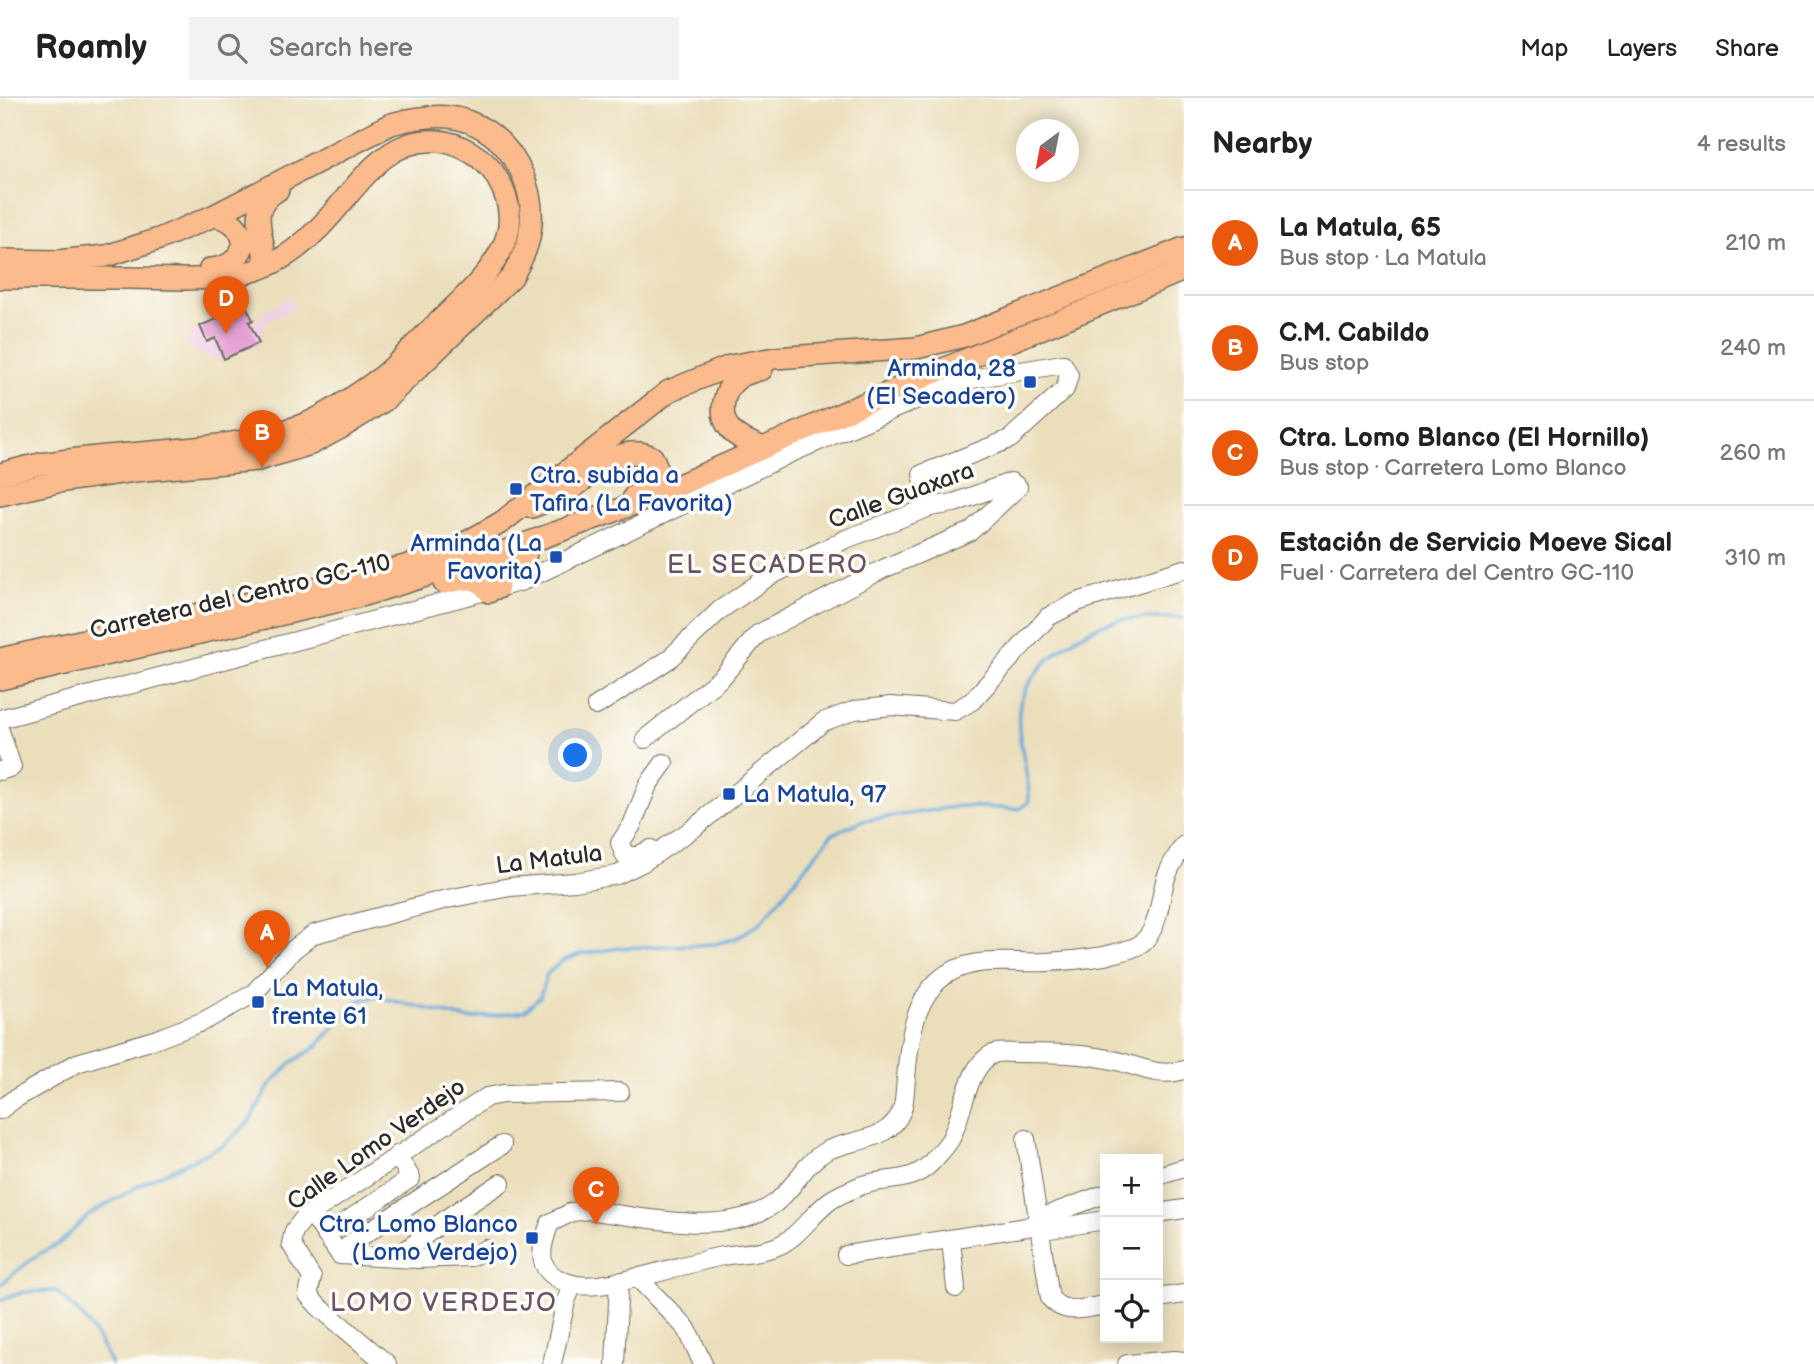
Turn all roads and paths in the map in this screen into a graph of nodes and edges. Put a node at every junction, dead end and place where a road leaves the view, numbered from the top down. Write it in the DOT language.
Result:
graph roads {
  1 [pos="310,165"];
  2 [pos="213,216"];
  3 [pos="260,233"];
  4 [pos="298,246"];
  5 [pos="1184,248"];
  6 [pos="0,260"];
  7 [pos="264,266"];
  8 [pos="1184,270"];
  9 [pos="0,278"];
  10 [pos="146,278"];
  11 [pos="976,355"];
  12 [pos="812,356"];
  13 [pos="960,381"];
  14 [pos="803,431"];
  15 [pos="764,448"];
  16 [pos="0,474"];
  17 [pos="0,495"];
  18 [pos="930,507"];
  19 [pos="506,519"];
  20 [pos="560,531"];
  21 [pos="1184,569"];
  22 [pos="397,586"];
  23 [pos="494,590"];
  24 [pos="0,659"];
  25 [pos="0,679"];
  26 [pos="596,706"];
  27 [pos="0,719"];
  28 [pos="0,731"];
  29 [pos="645,739"];
  30 [pos="664,763"];
  31 [pos="0,771"];
  32 [pos="694,828"];
  33 [pos="1184,845"];
  34 [pos="1184,867"];
  35 [pos="1166,877"];
  36 [pos="1184,1070"];
  37 [pos="620,1092"];
  38 [pos="0,1110"];
  39 [pos="1026,1139"];
  40 [pos="502,1145"];
  41 [pos="397,1155"];
  42 [pos="1184,1168"];
  43 [pos="1163,1174"];
  44 [pos="501,1182"];
  45 [pos="1100,1196"];
  46 [pos="1184,1209"];
  47 [pos="1163,1212"];
  48 [pos="311,1213"];
  49 [pos="1039,1221"];
  50 [pos="1100,1221"];
  51 [pos="326,1235"];
  52 [pos="951,1240"];
  53 [pos="486,1249"];
  54 [pos="340,1255"];
  55 [pos="846,1255"];
  56 [pos="397,1258"];
  57 [pos="637,1277"];
  58 [pos="619,1281"];
  59 [pos="573,1284"];
  60 [pos="956,1288"];
  61 [pos="1184,1294"];
  62 [pos="1163,1297"];
  63 [pos="1100,1306"];
  64 [pos="1184,1361"];
  65 [pos="387,1364"];
  66 [pos="552,1364"];
  67 [pos="615,1364"];
  68 [pos="703,1364"];
  69 [pos="1127,1364"];
  1 -- 2 [label="main road"];
  1 -- 3 [label="main road"];
  1 -- 17 [label="main road"];
  2 -- 6 [label="main road"];
  2 -- 10 [label="main road"];
  3 -- 4 [label="main road"];
  3 -- 7 [label="main road"];
  4 -- 7 [label="main road"];
  4 -- 16 [label="main road"];
  5 -- 12 [label="main road"];
  7 -- 10 [label="main road"];
  8 -- 11 [label="main road"];
  9 -- 10 [label="main road"];
  11 -- 13 [label="main road"];
  11 -- 14 [label="main road"];
  12 -- 15 [label="main road"];
  12 -- 19 [label="main road"];
  13 -- 14 [label="main road"];
  13 -- 18 [label="street"];
  13 -- 23 [label="street"];
  14 -- 15 [label="main road, Carretera del Centro GC-110"];
  15 -- 20 [label="main road, Carretera del Centro GC-110"];
  18 -- 26 [label="street, Calle Guaxara"];
  18 -- 29 [label="street, Calle Guaxara"];
  19 -- 20 [label="main road"];
  19 -- 24 [label="main road, Carretera del Centro GC-110"];
  20 -- 22 [label="main road, Carretera del Centro GC-110"];
  20 -- 23 [label="main road"];
  21 -- 32 [label="street, La Matula"];
  22 -- 23 [label="main road"];
  22 -- 25 [label="main road, Carretera del Centro GC-110"];
  23 -- 27 [label="street"];
  28 -- 31 [label="street"];
  30 -- 32 [label="street"];
  32 -- 38 [label="street, La Matula"];
  33 -- 35 [label="street"];
  34 -- 35 [label="street"];
  35 -- 59 [label="street"];
  36 -- 57 [label="street"];
  37 -- 41 [label="street, Calle Lomo Verdejo"];
  39 -- 49 [label="street"];
  40 -- 54 [label="street"];
  41 -- 48 [label="street, Calle Lomo Verdejo"];
  41 -- 51 [label="street"];
  42 -- 43 [label="street"];
  44 -- 56 [label="street"];
  45 -- 49 [label="street"];
  46 -- 47 [label="street"];
  48 -- 51 [label="street"];
  48 -- 65 [label="street, Calle Lomo Verdejo"];
  49 -- 50 [label="street"];
  49 -- 52 [label="street"];
  49 -- 63 [label="street"];
  51 -- 54 [label="street"];
  52 -- 55 [label="street"];
  52 -- 60 [label="street"];
  53 -- 56 [label="street"];
  54 -- 56 [label="street"];
  57 -- 58 [label="street"];
  57 -- 68 [label="street"];
  58 -- 59 [label="street"];
  58 -- 67 [label="street"];
  59 -- 66 [label="street"];
  61 -- 62 [label="street"];
  64 -- 69 [label="street"];
}
